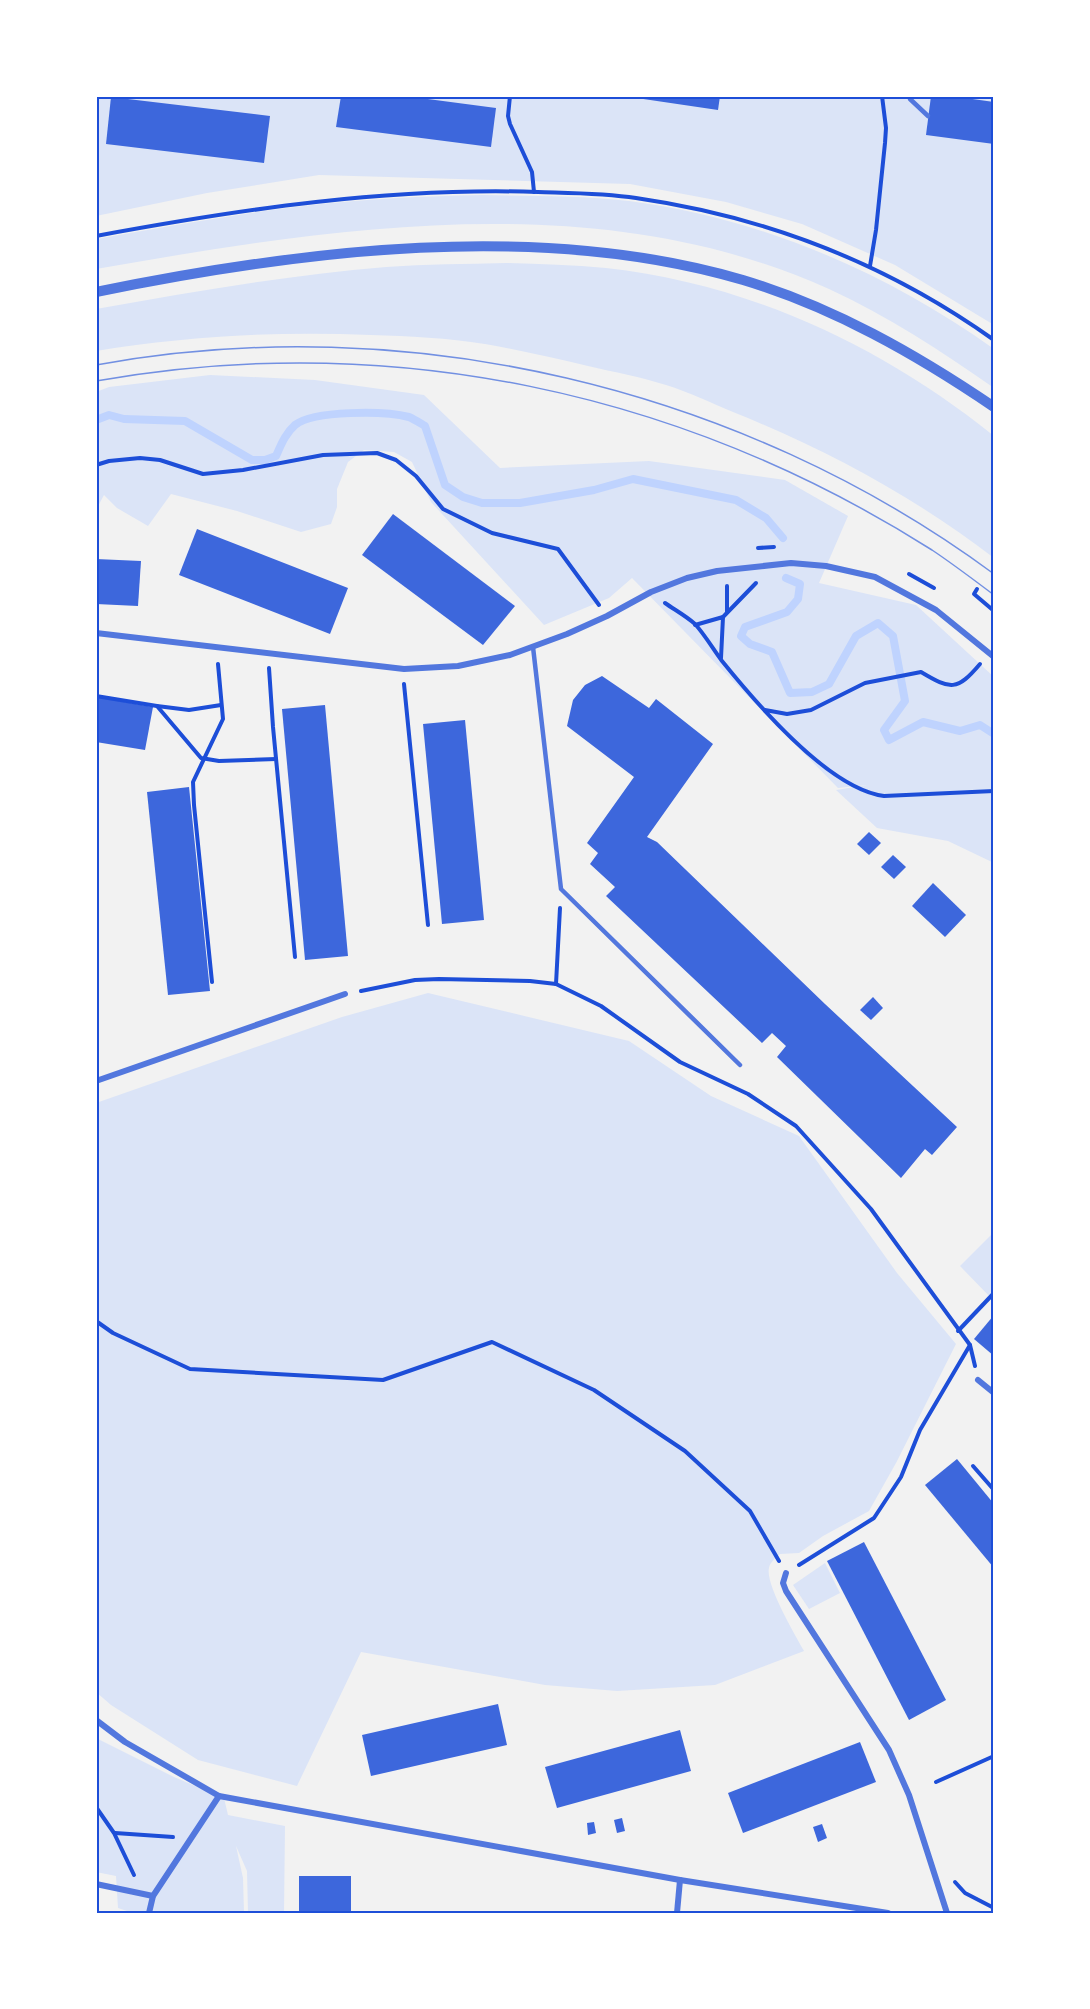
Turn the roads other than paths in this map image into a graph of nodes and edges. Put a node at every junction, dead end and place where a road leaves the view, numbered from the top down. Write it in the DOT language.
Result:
graph roads {
  1 [pos="910,96"];
  2 [pos="928,116"];
  3 [pos="96,292"];
  4 [pos="994,407"];
  5 [pos="96,633"];
  6 [pos="533,646"];
  7 [pos="994,657"];
  8 [pos="345,994"];
  9 [pos="740,1065"];
  10 [pos="96,1081"];
  11 [pos="978,1380"];
  12 [pos="994,1393"];
  13 [pos="786,1573"];
  14 [pos="96,1720"];
  15 [pos="219,1796"];
  16 [pos="680,1880"];
  17 [pos="96,1884"];
  18 [pos="153,1896"];
  19 [pos="149,1913"];
  20 [pos="677,1913"];
  21 [pos="888,1913"];
  22 [pos="947,1913"];
  1 -- 2 [label="lane"];
  3 -- 4 [label="street"];
  5 -- 6 [label="street"];
  6 -- 7 [label="street"];
  6 -- 9 [label="lane"];
  8 -- 10 [label="street"];
  11 -- 12 [label="street"];
  13 -- 22 [label="street"];
  14 -- 15 [label="street"];
  15 -- 16 [label="street"];
  15 -- 18 [label="street"];
  16 -- 20 [label="street"];
  16 -- 21 [label="street"];
  17 -- 18 [label="street"];
  18 -- 19 [label="street"];
}
